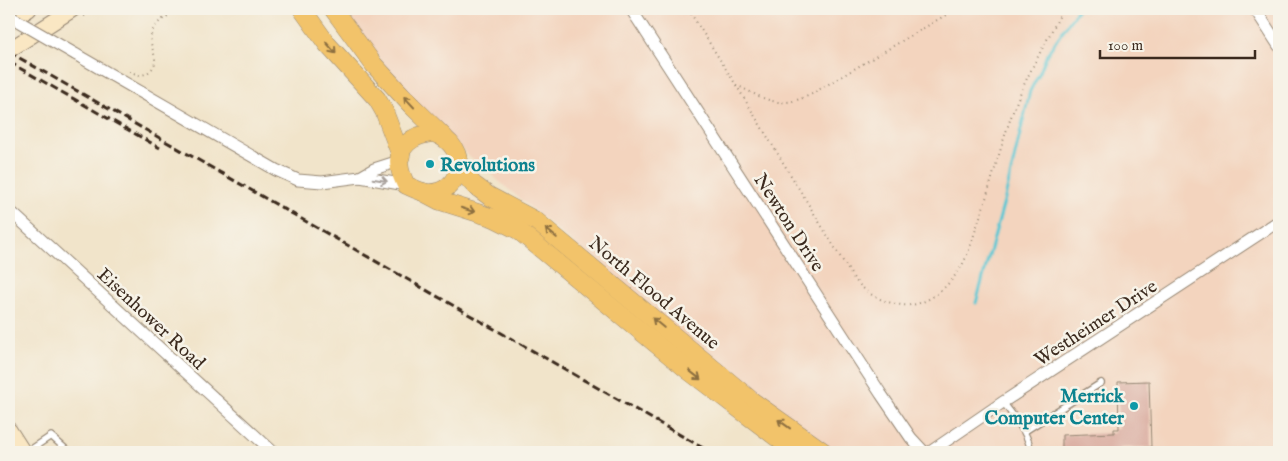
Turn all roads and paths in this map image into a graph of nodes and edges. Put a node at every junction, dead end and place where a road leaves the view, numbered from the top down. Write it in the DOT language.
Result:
graph roads {
  1 [pos="30,9"];
  2 [pos="73,9"];
  3 [pos="179,9"];
  4 [pos="302,9"];
  5 [pos="333,9"];
  6 [pos="631,9"];
  7 [pos="688,9"];
  8 [pos="956,9"];
  9 [pos="1063,9"];
  10 [pos="1255,9"];
  11 [pos="9,16"];
  12 [pos="9,22"];
  13 [pos="1279,46"];
  14 [pos="9,50"];
  15 [pos="128,71"];
  16 [pos="736,85"];
  17 [pos="444,137"];
  18 [pos="400,158"];
  19 [pos="458,167"];
  20 [pos="360,177"];
  21 [pos="406,185"];
  22 [pos="423,192"];
  23 [pos="9,210"];
  24 [pos="1279,221"];
  25 [pos="1101,383"];
  26 [pos="1003,402"];
  27 [pos="9,430"];
  28 [pos="1025,431"];
  29 [pos="268,451"];
  30 [pos="25,452"];
  31 [pos="69,452"];
  32 [pos="796,452"];
  33 [pos="824,452"];
  34 [pos="924,452"];
  35 [pos="930,452"];
  36 [pos="1030,452"];
  1 -- 12 [label="main road"];
  2 -- 14 [label="main road"];
  3 -- 15 [label="path"];
  4 -- 18 [label="main road, one-way"];
  17 -- 5 [label="main road, one-way"];
  6 -- 34 [label="street, Newton Drive"];
  7 -- 16 [label="path"];
  8 -- 16 [label="path"];
  9 -- 16 [label="path"];
  10 -- 13 [label="street"];
  11 -- 20 [label="street, bridge"];
  17 -- 18 [label="main road"];
  17 -- 19 [label="main road"];
  18 -- 20 [label="street"];
  18 -- 21 [label="main road"];
  19 -- 22 [label="main road"];
  33 -- 19 [label="main road, North Flood Avenue, one-way"];
  20 -- 21 [label="street, one-way"];
  21 -- 22 [label="main road"];
  22 -- 32 [label="main road, North Flood Avenue, one-way"];
  23 -- 29 [label="street, Eisenhower Road"];
  24 -- 26 [label="street, Westheimer Drive"];
  25 -- 28 [label="lane"];
  26 -- 28 [label="lane"];
  26 -- 35 [label="street, Westheimer Drive"];
  27 -- 30 [label="main road"];
  28 -- 36 [label="lane"];
  30 -- 31 [label="lane"];
}
